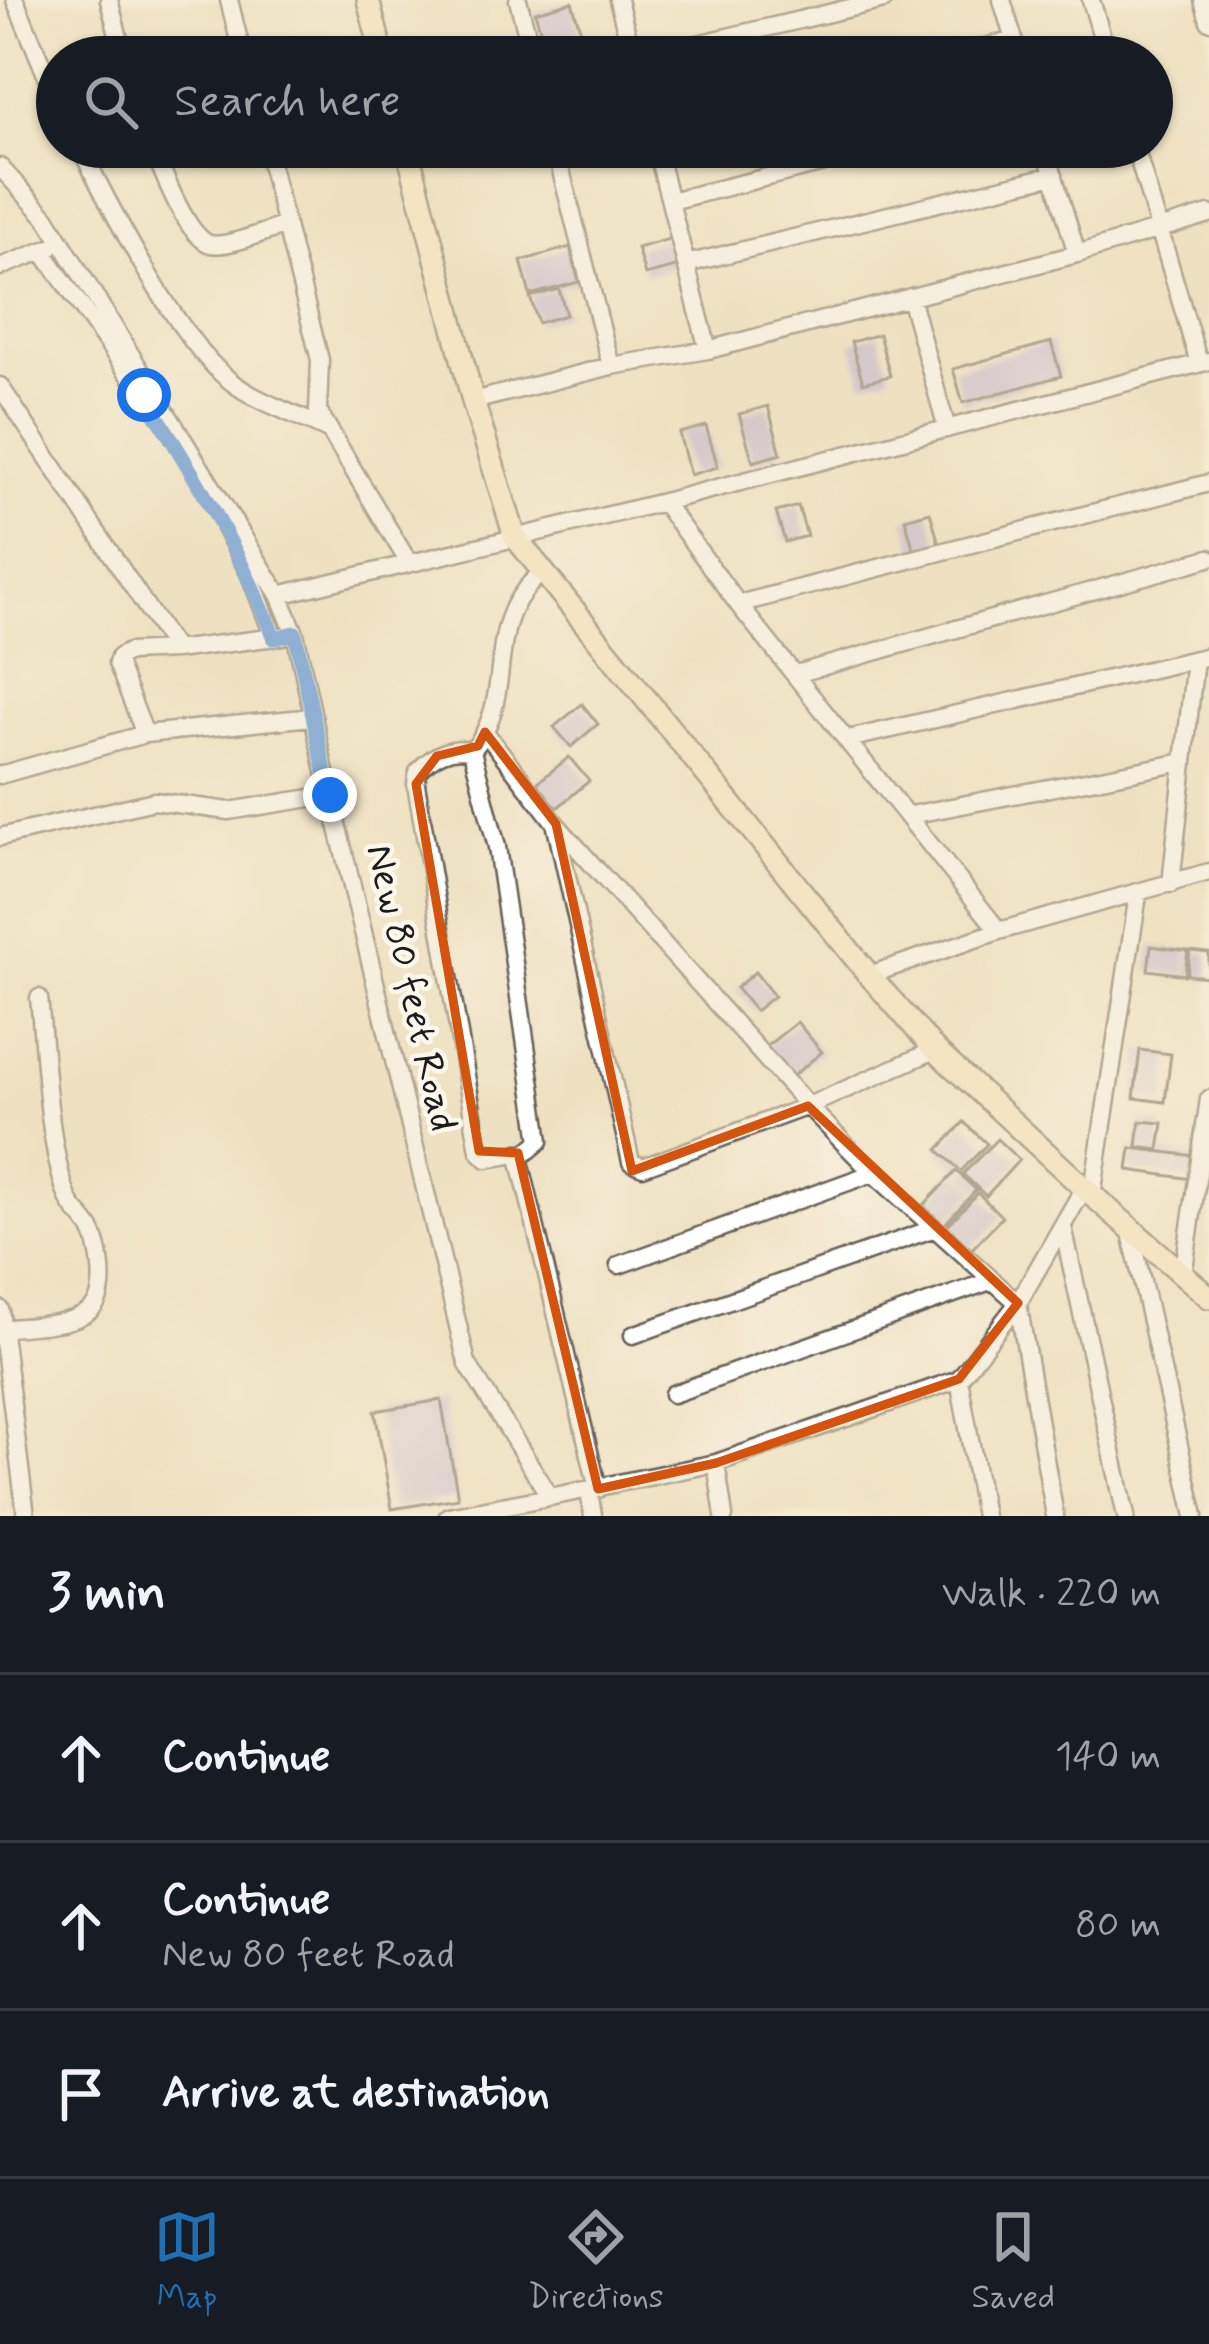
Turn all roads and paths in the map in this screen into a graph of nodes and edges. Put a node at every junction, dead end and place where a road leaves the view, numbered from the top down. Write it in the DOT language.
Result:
graph roads {
  1 [pos="15,0"];
  2 [pos="109,0"];
  3 [pos="229,0"];
  4 [pos="368,0"];
  5 [pos="518,0"];
  6 [pos="618,0"];
  7 [pos="884,0"];
  8 [pos="1002,0"];
  9 [pos="1091,0"];
  10 [pos="1203,0"];
  11 [pos="1209,21"];
  12 [pos="118,36"];
  13 [pos="238,36"];
  14 [pos="377,36"];
  15 [pos="527,36"];
  16 [pos="627,36"];
  17 [pos="732,36"];
  18 [pos="1012,36"];
  19 [pos="1102,36"];
  20 [pos="36,50"];
  21 [pos="0,167"];
  22 [pos="92,168"];
  23 [pos="162,168"];
  24 [pos="271,168"];
  25 [pos="412,168"];
  26 [pos="560,168"];
  27 [pos="661,168"];
  28 [pos="804,168"];
  29 [pos="1052,168"];
  30 [pos="1141,168"];
  31 [pos="1054,175"];
  32 [pos="670,201"];
  33 [pos="1209,214"];
  34 [pos="286,225"];
  35 [pos="1159,228"];
  36 [pos="62,243"];
  37 [pos="43,252"];
  38 [pos="1077,254"];
  39 [pos="686,264"];
  40 [pos="0,267"];
  41 [pos="910,297"];
  42 [pos="708,350"];
  43 [pos="1204,362"];
  44 [pos="611,366"];
  45 [pos="0,386"];
  46 [pos="473,401"];
  47 [pos="947,429"];
  48 [pos="328,430"];
  49 [pos="1209,483"];
  50 [pos="663,502"];
  51 [pos="515,538"];
  52 [pos="1209,558"];
  53 [pos="410,563"];
  54 [pos="543,572"];
  55 [pos="279,595"];
  56 [pos="738,604"];
  57 [pos="295,633"];
  58 [pos="274,638"];
  59 [pos="175,650"];
  60 [pos="1202,658"];
  61 [pos="796,674"];
  62 [pos="312,717"];
  63 [pos="485,732"];
  64 [pos="145,734"];
  65 [pos="848,739"];
  66 [pos="472,751"];
  67 [pos="1184,762"];
  68 [pos="0,775"];
  69 [pos="330,795"];
  70 [pos="910,815"];
  71 [pos="556,824"];
  72 [pos="0,837"];
  73 [pos="1209,872"];
  74 [pos="1171,884"];
  75 [pos="1138,895"];
  76 [pos="999,931"];
  77 [pos="869,975"];
  78 [pos="39,998"];
  79 [pos="935,1049"];
  80 [pos="1209,1099"];
  81 [pos="808,1106"];
  82 [pos="518,1153"];
  83 [pos="873,1173"];
  84 [pos="1088,1192"];
  85 [pos="1063,1227"];
  86 [pos="935,1228"];
  87 [pos="1130,1228"];
  88 [pos="619,1265"];
  89 [pos="1183,1275"];
  90 [pos="993,1280"];
  91 [pos="1209,1297"];
  92 [pos="1018,1303"];
  93 [pos="0,1309"];
  94 [pos="2,1329"];
  95 [pos="633,1335"];
  96 [pos="959,1379"];
  97 [pos="673,1394"];
  98 [pos="8,1444"];
  99 [pos="716,1463"];
  100 [pos="593,1490"];
  101 [pos="550,1497"];
  102 [pos="26,1516"];
  103 [pos="448,1516"];
  104 [pos="593,1516"];
  105 [pos="724,1516"];
  106 [pos="984,1516"];
  107 [pos="1055,1516"];
  108 [pos="1126,1516"];
  109 [pos="1195,1516"];
  1 -- 20 [label="street"];
  2 -- 12 [label="street"];
  3 -- 13 [label="street"];
  4 -- 14 [label="street"];
  5 -- 15 [label="street"];
  6 -- 16 [label="street"];
  7 -- 17 [label="street"];
  8 -- 18 [label="street"];
  9 -- 19 [label="street"];
  10 -- 11 [label="street"];
  21 -- 36 [label="street, New 80 feet Road"];
  22 -- 48 [label="street"];
  23 -- 34 [label="street"];
  24 -- 34 [label="street"];
  25 -- 46 [label="street"];
  26 -- 44 [label="street"];
  27 -- 32 [label="street"];
  28 -- 32 [label="street"];
  29 -- 31 [label="street"];
  30 -- 35 [label="street"];
  31 -- 38 [label="street"];
  31 -- 39 [label="street"];
  32 -- 39 [label="street"];
  33 -- 35 [label="street"];
  34 -- 48 [label="street"];
  35 -- 38 [label="street"];
  35 -- 43 [label="street"];
  36 -- 37 [label="street"];
  36 -- 55 [label="street, New 80 feet Road"];
  37 -- 40 [label="street"];
  37 -- 58 [label="street"];
  38 -- 41 [label="street"];
  39 -- 42 [label="street"];
  41 -- 42 [label="street"];
  41 -- 47 [label="street"];
  42 -- 44 [label="street"];
  43 -- 47 [label="street"];
  44 -- 46 [label="street"];
  45 -- 59 [label="street"];
  46 -- 51 [label="street"];
  47 -- 50 [label="street"];
  48 -- 53 [label="street"];
  49 -- 56 [label="street"];
  50 -- 51 [label="street"];
  50 -- 56 [label="street"];
  51 -- 53 [label="street"];
  51 -- 54 [label="street"];
  52 -- 61 [label="street"];
  53 -- 55 [label="street"];
  54 -- 63 [label="street"];
  54 -- 77 [label="street"];
  55 -- 57 [label="street, New 80 feet Road"];
  56 -- 61 [label="street"];
  57 -- 58 [label="street"];
  57 -- 62 [label="street, New 80 feet Road"];
  58 -- 59 [label="street"];
  59 -- 64 [label="street"];
  60 -- 65 [label="street"];
  60 -- 67 [label="street"];
  61 -- 65 [label="street"];
  62 -- 64 [label="street"];
  62 -- 69 [label="street, New 80 feet Road"];
  63 -- 66 [label="street"];
  63 -- 71 [label="street"];
  64 -- 68 [label="street"];
  65 -- 70 [label="street"];
  66 -- 82 [label="street"];
  66 -- 82 [label="street"];
  67 -- 70 [label="street"];
  67 -- 74 [label="street"];
  69 -- 72 [label="street"];
  69 -- 101 [label="street, New 80 feet Road"];
  70 -- 76 [label="street"];
  71 -- 81 [label="street"];
  71 -- 81 [label="street"];
  73 -- 74 [label="street"];
  74 -- 75 [label="street"];
  75 -- 76 [label="street"];
  75 -- 84 [label="street"];
  76 -- 77 [label="street"];
  77 -- 79 [label="street"];
  78 -- 94 [label="street"];
  79 -- 81 [label="street"];
  79 -- 84 [label="street"];
  80 -- 89 [label="street"];
  81 -- 83 [label="street"];
  82 -- 100 [label="street"];
  83 -- 86 [label="street"];
  83 -- 88 [label="street"];
  84 -- 85 [label="street"];
  84 -- 87 [label="street"];
  85 -- 92 [label="street"];
  85 -- 108 [label="street"];
  86 -- 90 [label="street"];
  86 -- 95 [label="street"];
  87 -- 89 [label="street"];
  87 -- 109 [label="street"];
  89 -- 91 [label="street"];
  90 -- 92 [label="street"];
  90 -- 97 [label="street"];
  92 -- 96 [label="street"];
  92 -- 107 [label="street"];
  93 -- 94 [label="street"];
  94 -- 98 [label="street"];
  96 -- 99 [label="street"];
  96 -- 106 [label="street"];
  98 -- 102 [label="street"];
  99 -- 100 [label="street"];
  99 -- 105 [label="street"];
  100 -- 101 [label="street"];
  100 -- 104 [label="street"];
  101 -- 103 [label="street"];
}
